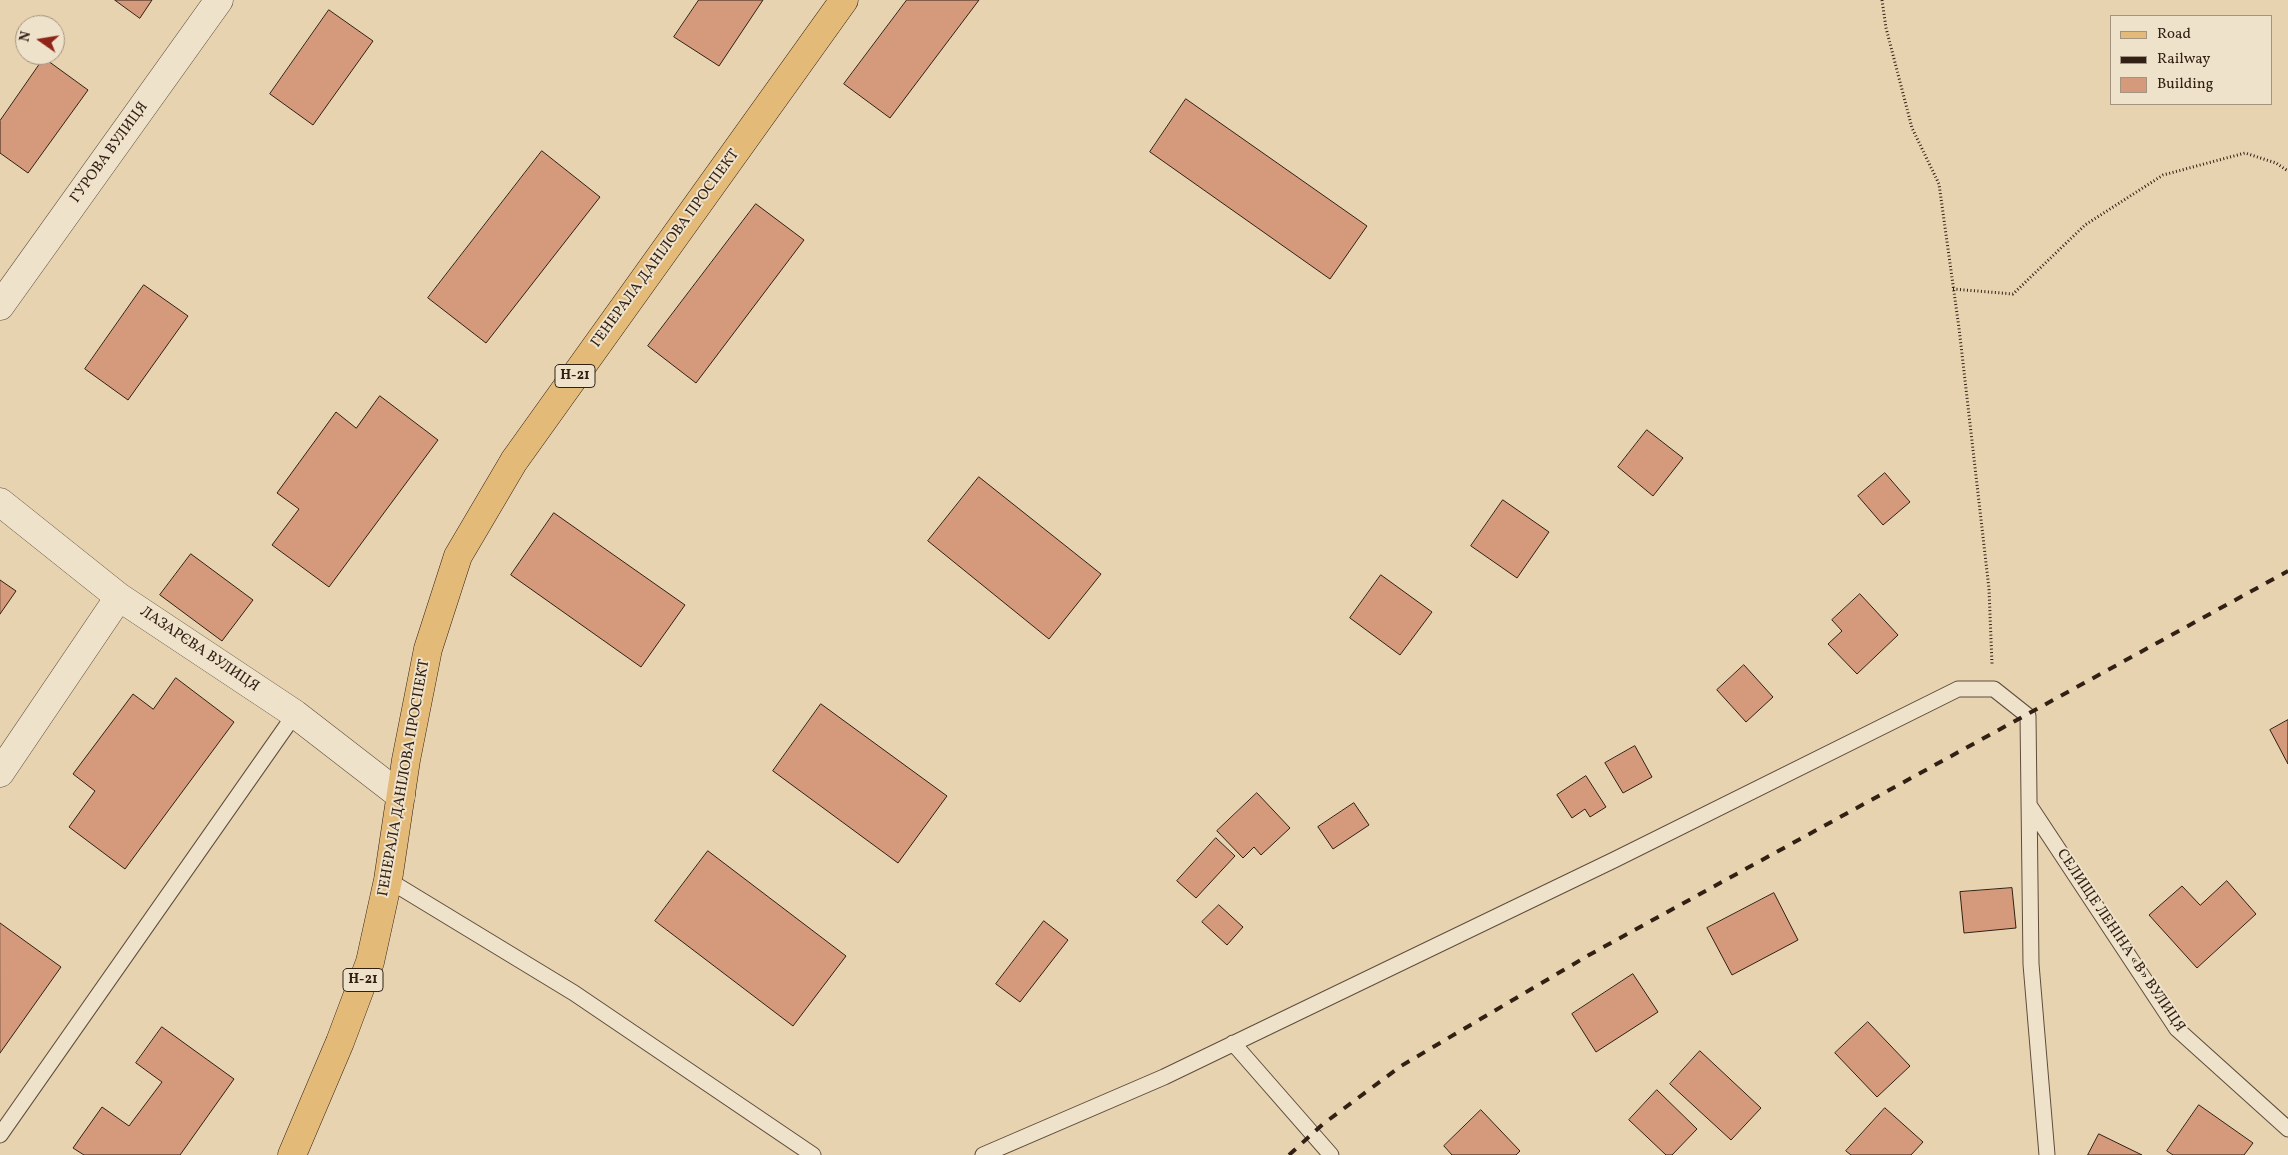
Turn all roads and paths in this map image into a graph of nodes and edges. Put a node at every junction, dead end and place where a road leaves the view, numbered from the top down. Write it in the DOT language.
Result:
graph roads {
  1 [pos="219,0"];
  2 [pos="844,0"];
  3 [pos="1882,0"];
  4 [pos="2288,171"];
  5 [pos="1953,289"];
  6 [pos="0,306"];
  7 [pos="0,502"];
  8 [pos="119,597"];
  9 [pos="1994,689"];
  10 [pos="295,714"];
  11 [pos="0,773"];
  12 [pos="401,796"];
  13 [pos="2028,804"];
  14 [pos="388,880"];
  15 [pos="1233,1043"];
  16 [pos="2288,1129"];
  17 [pos="0,1135"];
  18 [pos="292,1155"];
  19 [pos="813,1155"];
  20 [pos="984,1155"];
  21 [pos="1331,1155"];
  22 [pos="2046,1155"];
  1 -- 6 [label="street, ГУРОВА ВУЛИЦЯ"];
  2 -- 12 [label="main road, ГЕНЕРАЛА ДАНІЛОВА ПРОСПЕКТ / Н-21"];
  3 -- 5 [label="path"];
  4 -- 5 [label="path"];
  5 -- 9 [label="path"];
  7 -- 8 [label="street, ЛАЗАРЄВА ВУЛИЦЯ"];
  8 -- 10 [label="street, ЛАЗАРЄВА ВУЛИЦЯ"];
  8 -- 11 [label="street"];
  9 -- 13 [label="lane"];
  9 -- 15 [label="lane"];
  10 -- 12 [label="street, ЛАЗАРЄВА ВУЛИЦЯ"];
  10 -- 17 [label="lane"];
  12 -- 14 [label="main road, ГЕНЕРАЛА ДАНІЛОВА ПРОСПЕКТ / Н-21"];
  13 -- 16 [label="lane, СЕЛИЩЕ ЛЕНІНА «В» ВУЛИЦЯ"];
  13 -- 22 [label="lane"];
  14 -- 18 [label="main road, ГЕНЕРАЛА ДАНІЛОВА ПРОСПЕКТ / Н-21"];
  14 -- 19 [label="lane"];
  15 -- 20 [label="lane"];
  15 -- 21 [label="lane"];
}
